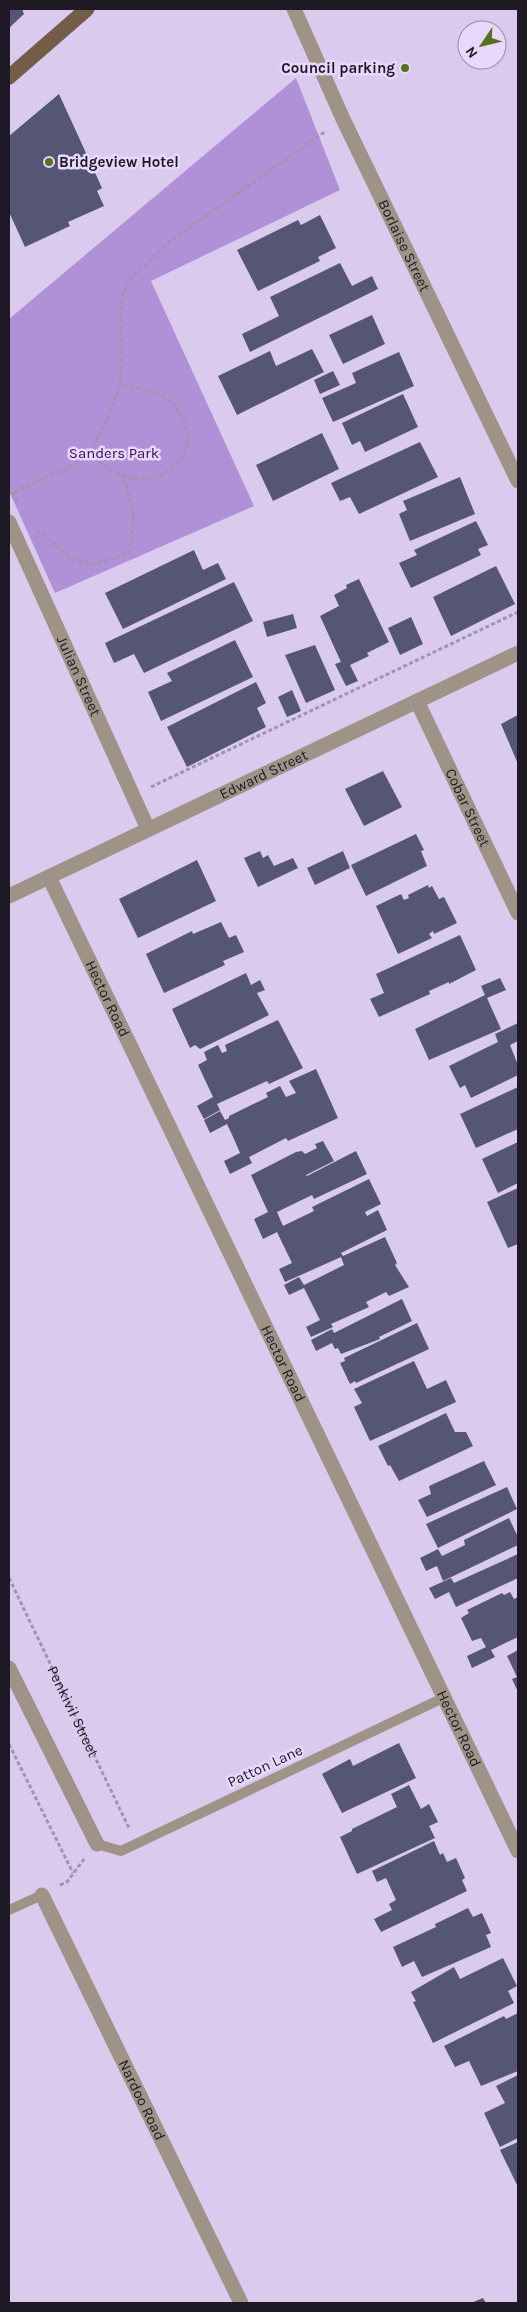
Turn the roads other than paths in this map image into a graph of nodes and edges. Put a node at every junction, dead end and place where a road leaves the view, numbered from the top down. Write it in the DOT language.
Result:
graph roads {
  1 [pos="87,9"];
  2 [pos="294,9"];
  3 [pos="9,77"];
  4 [pos="518,481"];
  5 [pos="9,522"];
  6 [pos="518,653"];
  7 [pos="417,701"];
  8 [pos="148,829"];
  9 [pos="49,877"];
  10 [pos="9,896"];
  11 [pos="518,912"];
  12 [pos="9,1668"];
  13 [pos="443,1698"];
  14 [pos="97,1844"];
  15 [pos="518,1851"];
  16 [pos="42,1895"];
  17 [pos="9,1910"];
  18 [pos="241,2303"];
  1 -- 3 [label="main road"];
  2 -- 4 [label="street, Borlaise Street"];
  5 -- 8 [label="street, Julian Street"];
  6 -- 7 [label="street, Edward Street"];
  7 -- 8 [label="street, Edward Street"];
  7 -- 11 [label="street, Cobar Street"];
  8 -- 9 [label="street, Edward Street"];
  9 -- 10 [label="street, Edward Street"];
  9 -- 13 [label="street, Hector Road"];
  12 -- 14 [label="street"];
  13 -- 14 [label="lane, Patton Lane"];
  13 -- 15 [label="street, Hector Road"];
  16 -- 17 [label="lane"];
  16 -- 18 [label="street, Nardoo Road"];
}
